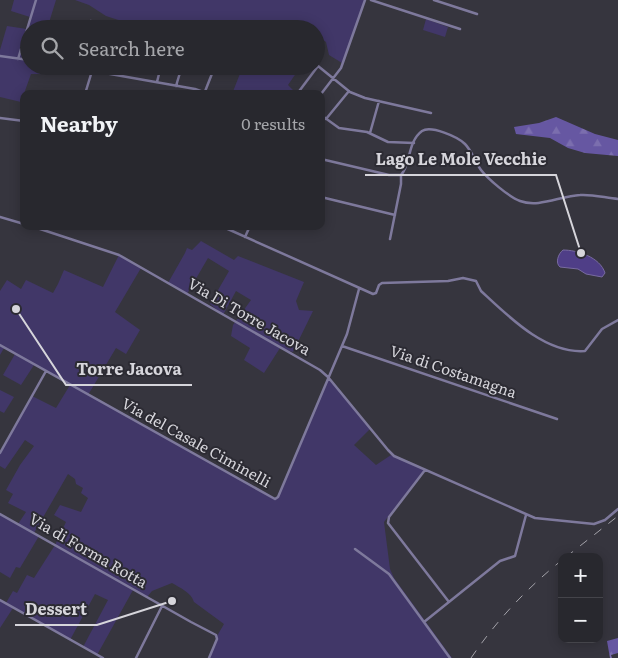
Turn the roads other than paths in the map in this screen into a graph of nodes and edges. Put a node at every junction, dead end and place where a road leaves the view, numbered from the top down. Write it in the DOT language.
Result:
graph roads {
  1 [pos="36,0"];
  2 [pos="365,0"];
  3 [pos="371,0"];
  4 [pos="434,0"];
  5 [pos="477,14"];
  6 [pos="30,20"];
  7 [pos="460,30"];
  8 [pos="20,52"];
  9 [pos="0,56"];
  10 [pos="18,59"];
  11 [pos="325,72"];
  12 [pos="91,75"];
  13 [pos="116,75"];
  14 [pos="159,75"];
  15 [pos="179,75"];
  16 [pos="212,75"];
  17 [pos="311,75"];
  18 [pos="333,78"];
  19 [pos="157,82"];
  20 [pos="176,86"];
  21 [pos="87,90"];
  22 [pos="193,90"];
  23 [pos="206,90"];
  24 [pos="300,90"];
  25 [pos="324,90"];
  26 [pos="349,92"];
  27 [pos="379,101"];
  28 [pos="431,113"];
  29 [pos="0,118"];
  30 [pos="326,119"];
  31 [pos="20,120"];
  32 [pos="370,133"];
  33 [pos="414,143"];
  34 [pos="325,160"];
  35 [pos="401,175"];
  36 [pos="325,198"];
  37 [pos="618,199"];
  38 [pos="395,215"];
  39 [pos="0,216"];
  40 [pos="20,223"];
  41 [pos="43,230"];
  42 [pos="229,230"];
  43 [pos="248,230"];
  44 [pos="245,237"];
  45 [pos="390,239"];
  46 [pos="359,289"];
  47 [pos="618,320"];
  48 [pos="0,345"];
  49 [pos="342,346"];
  50 [pos="46,371"];
  51 [pos="328,377"];
  52 [pos="557,419"];
  53 [pos="0,453"];
  54 [pos="426,470"];
  55 [pos="618,509"];
  56 [pos="0,514"];
  57 [pos="526,515"];
  58 [pos="355,549"];
  59 [pos="0,600"];
  60 [pos="449,602"];
  61 [pos="162,606"];
  62 [pos="424,622"];
  63 [pos="103,658"];
  64 [pos="136,658"];
  65 [pos="209,658"];
  66 [pos="450,658"];
  1 -- 6 [label="street"];
  2 -- 18 [label="street"];
  3 -- 7 [label="street"];
  4 -- 5 [label="street"];
  8 -- 10 [label="street"];
  9 -- 10 [label="street"];
  11 -- 18 [label="street"];
  12 -- 21 [label="street"];
  13 -- 19 [label="street"];
  14 -- 19 [label="street"];
  15 -- 20 [label="street"];
  16 -- 23 [label="street"];
  17 -- 24 [label="street"];
  18 -- 25 [label="street"];
  18 -- 26 [label="street"];
  19 -- 20 [label="street"];
  20 -- 22 [label="street"];
  26 -- 27 [label="street"];
  26 -- 30 [label="street"];
  27 -- 28 [label="street"];
  27 -- 32 [label="street"];
  29 -- 31 [label="street"];
  30 -- 32 [label="street"];
  32 -- 33 [label="street"];
  33 -- 35 [label="street"];
  33 -- 37 [label="street"];
  34 -- 35 [label="street"];
  35 -- 38 [label="street"];
  36 -- 38 [label="street"];
  38 -- 45 [label="street"];
  39 -- 40 [label="street"];
  41 -- 51 [label="street, Via Di Torre Jacova"];
  42 -- 44 [label="street"];
  43 -- 44 [label="street"];
  44 -- 46 [label="street"];
  46 -- 47 [label="street"];
  46 -- 49 [label="street"];
  48 -- 50 [label="street, Via del Casale Ciminelli"];
  49 -- 51 [label="street"];
  49 -- 52 [label="street, Via di Costamagna"];
  50 -- 51 [label="street, Via del Casale Ciminelli"];
  50 -- 53 [label="street"];
  51 -- 54 [label="street, Via Di Torre Jacova"];
  54 -- 57 [label="street, Via Di Torre Jacova"];
  54 -- 60 [label="street"];
  55 -- 57 [label="street, Via Di Torre Jacova"];
  56 -- 61 [label="street, Via di Forma Rotta"];
  57 -- 60 [label="street"];
  58 -- 62 [label="street"];
  59 -- 63 [label="street"];
  60 -- 62 [label="street"];
  61 -- 64 [label="street"];
  61 -- 65 [label="street, Via di Forma Rotta"];
  62 -- 66 [label="street"];
}
